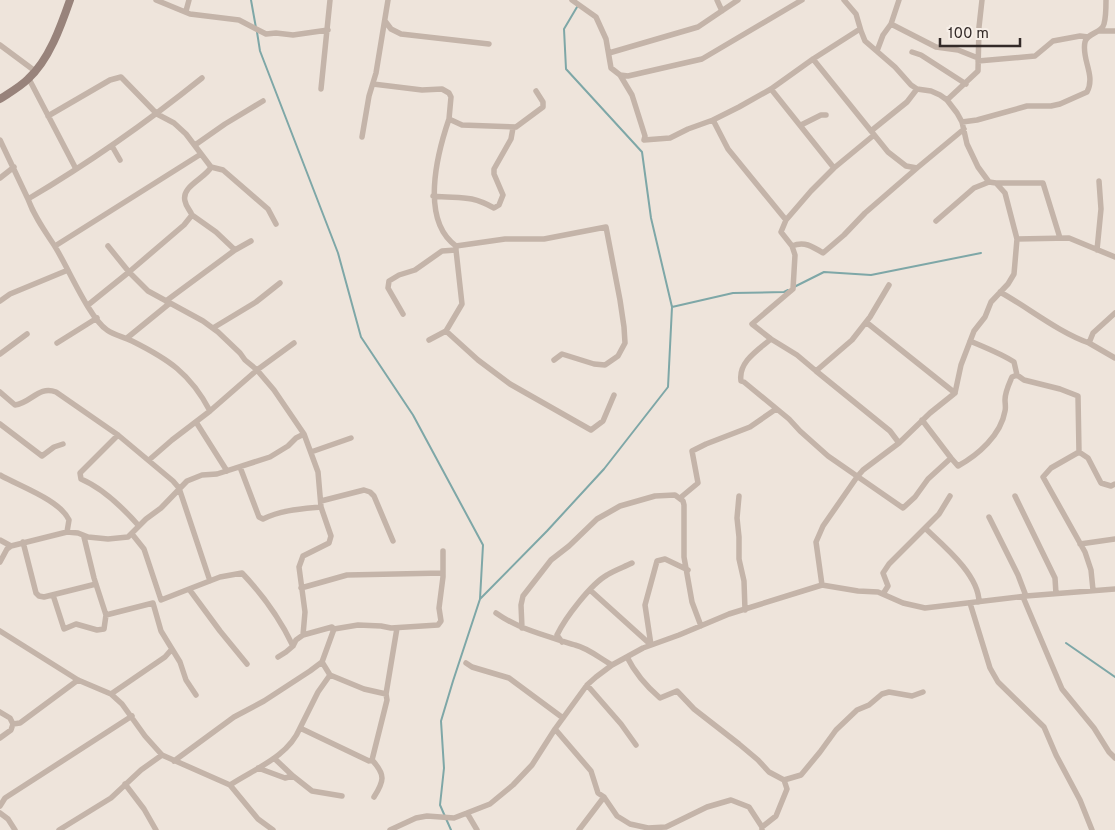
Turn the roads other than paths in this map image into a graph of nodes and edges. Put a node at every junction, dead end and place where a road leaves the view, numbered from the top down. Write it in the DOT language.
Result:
graph roads {
  1 [pos="70,0"];
  2 [pos="156,0"];
  3 [pos="189,0"];
  4 [pos="330,0"];
  5 [pos="388,0"];
  6 [pos="572,0"];
  7 [pos="717,0"];
  8 [pos="738,0"];
  9 [pos="802,0"];
  10 [pos="844,0"];
  11 [pos="899,0"];
  12 [pos="982,0"];
  13 [pos="1106,0"];
  14 [pos="186,11"];
  15 [pos="722,11"];
  16 [pos="385,21"];
  17 [pos="892,24"];
  18 [pos="860,29"];
  19 [pos="328,30"];
  20 [pos="1099,31"];
  21 [pos="1115,31"];
  22 [pos="1088,37"];
  23 [pos="489,44"];
  24 [pos="0,45"];
  25 [pos="877,52"];
  26 [pos="912,52"];
  27 [pos="609,53"];
  28 [pos="813,59"];
  29 [pos="978,59"];
  30 [pos="35,71"];
  31 [pos="620,75"];
  32 [pos="202,78"];
  33 [pos="29,79"];
  34 [pos="373,84"];
  35 [pos="966,84"];
  36 [pos="321,89"];
  37 [pos="771,89"];
  38 [pos="917,89"];
  39 [pos="536,91"];
  40 [pos="0,99"];
  41 [pos="947,100"];
  42 [pos="262,101"];
  43 [pos="157,114"];
  44 [pos="826,115"];
  45 [pos="48,116"];
  46 [pos="450,119"];
  47 [pos="713,120"];
  48 [pos="962,122"];
  49 [pos="801,125"];
  50 [pos="513,128"];
  51 [pos="964,129"];
  52 [pos="872,133"];
  53 [pos="362,137"];
  54 [pos="0,140"];
  55 [pos="195,145"];
  56 [pos="112,146"];
  57 [pos="201,154"];
  58 [pos="120,160"];
  59 [pos="211,166"];
  60 [pos="14,167"];
  61 [pos="834,168"];
  62 [pos="917,168"];
  63 [pos="76,169"];
  64 [pos="0,178"];
  65 [pos="1099,181"];
  66 [pos="993,183"];
  67 [pos="433,196"];
  68 [pos="28,199"];
  69 [pos="192,215"];
  70 [pos="786,220"];
  71 [pos="936,221"];
  72 [pos="276,224"];
  73 [pos="1060,238"];
  74 [pos="1017,239"];
  75 [pos="251,241"];
  76 [pos="55,246"];
  77 [pos="108,246"];
  78 [pos="792,246"];
  79 [pos="456,248"];
  80 [pos="235,250"];
  81 [pos="1097,250"];
  82 [pos="1115,257"];
  83 [pos="68,270"];
  84 [pos="129,272"];
  85 [pos="280,282"];
  86 [pos="889,285"];
  87 [pos="1000,292"];
  88 [pos="0,301"];
  89 [pos="168,302"];
  90 [pos="88,305"];
  91 [pos="403,314"];
  92 [pos="1115,314"];
  93 [pos="97,318"];
  94 [pos="866,322"];
  95 [pos="214,328"];
  96 [pos="446,330"];
  97 [pos="27,334"];
  98 [pos="127,338"];
  99 [pos="770,339"];
  100 [pos="429,340"];
  101 [pos="970,341"];
  102 [pos="56,343"];
  103 [pos="294,343"];
  104 [pos="1089,343"];
  105 [pos="0,354"];
  106 [pos="1115,358"];
  107 [pos="554,360"];
  108 [pos="257,370"];
  109 [pos="816,371"];
  110 [pos="1017,375"];
  111 [pos="0,392"];
  112 [pos="955,392"];
  113 [pos="614,395"];
  114 [pos="776,409"];
  115 [pos="210,411"];
  116 [pos="922,420"];
  117 [pos="196,422"];
  118 [pos="0,424"];
  119 [pos="304,434"];
  120 [pos="118,435"];
  121 [pos="351,438"];
  122 [pos="899,443"];
  123 [pos="63,444"];
  124 [pos="311,452"];
  125 [pos="1079,452"];
  126 [pos="951,458"];
  127 [pos="149,460"];
  128 [pos="240,467"];
  129 [pos="227,471"];
  130 [pos="0,475"];
  131 [pos="857,477"];
  132 [pos="1115,484"];
  133 [pos="179,488"];
  134 [pos="738,496"];
  135 [pos="950,496"];
  136 [pos="1015,496"];
  137 [pos="680,498"];
  138 [pos="321,504"];
  139 [pos="989,517"];
  140 [pos="139,526"];
  141 [pos="926,529"];
  142 [pos="67,532"];
  143 [pos="132,534"];
  144 [pos="84,536"];
  145 [pos="1115,539"];
  146 [pos="0,540"];
  147 [pos="393,541"];
  148 [pos="23,542"];
  149 [pos="1080,544"];
  150 [pos="11,546"];
  151 [pos="443,551"];
  152 [pos="0,562"];
  153 [pos="632,563"];
  154 [pos="688,570"];
  155 [pos="443,573"];
  156 [pos="210,581"];
  157 [pos="96,584"];
  158 [pos="822,585"];
  159 [pos="301,588"];
  160 [pos="189,589"];
  161 [pos="1115,589"];
  162 [pos="590,590"];
  163 [pos="1093,590"];
  164 [pos="53,594"];
  165 [pos="883,594"];
  166 [pos="1056,594"];
  167 [pos="1025,596"];
  168 [pos="161,600"];
  169 [pos="979,602"];
  170 [pos="153,603"];
  171 [pos="970,603"];
  172 [pos="745,610"];
  173 [pos="496,613"];
  174 [pos="106,614"];
  175 [pos="701,626"];
  176 [pos="397,628"];
  177 [pos="522,628"];
  178 [pos="334,629"];
  179 [pos="0,631"];
  180 [pos="303,635"];
  181 [pos="562,642"];
  182 [pos="651,645"];
  183 [pos="293,646"];
  184 [pos="172,649"];
  185 [pos="278,656"];
  186 [pos="627,657"];
  187 [pos="322,662"];
  188 [pos="466,663"];
  189 [pos="247,664"];
  190 [pos="612,665"];
  191 [pos="330,675"];
  192 [pos="78,680"];
  193 [pos="587,685"];
  194 [pos="923,692"];
  195 [pos="111,694"];
  196 [pos="386,694"];
  197 [pos="196,695"];
  198 [pos="0,712"];
  199 [pos="132,716"];
  200 [pos="563,718"];
  201 [pos="13,724"];
  202 [pos="300,728"];
  203 [pos="554,729"];
  204 [pos="0,738"];
  205 [pos="636,744"];
  206 [pos="162,755"];
  207 [pos="1115,758"];
  208 [pos="275,759"];
  209 [pos="372,760"];
  210 [pos="174,761"];
  211 [pos="258,768"];
  212 [pos="292,776"];
  213 [pos="784,780"];
  214 [pos="125,784"];
  215 [pos="230,785"];
  216 [pos="342,796"];
  217 [pos="374,797"];
  218 [pos="604,797"];
  219 [pos="0,806"];
  220 [pos="0,813"];
  221 [pos="467,813"];
  222 [pos="762,828"];
  223 [pos="62,829"];
  224 [pos="15,830"];
  225 [pos="156,830"];
  226 [pos="273,830"];
  227 [pos="390,830"];
  228 [pos="478,830"];
  229 [pos="579,830"];
  230 [pos="1092,830"];
  1 -- 30 [label="street"];
  2 -- 14 [label="street"];
  3 -- 14 [label="street"];
  4 -- 19 [label="street"];
  5 -- 16 [label="street"];
  6 -- 27 [label="street"];
  7 -- 15 [label="street"];
  8 -- 15 [label="street"];
  9 -- 31 [label="street"];
  10 -- 18 [label="street"];
  11 -- 17 [label="street"];
  12 -- 29 [label="street"];
  13 -- 20 [label="street"];
  14 -- 19 [label="street"];
  15 -- 27 [label="street"];
  16 -- 23 [label="street"];
  16 -- 34 [label="street"];
  17 -- 25 [label="street"];
  17 -- 29 [label="street"];
  18 -- 25 [label="street"];
  18 -- 28 [label="street"];
  19 -- 36 [label="street"];
  20 -- 21 [label="street"];
  20 -- 22 [label="street"];
  22 -- 29 [label="street"];
  22 -- 48 [label="street"];
  24 -- 30 [label="street"];
  25 -- 38 [label="street"];
  26 -- 35 [label="street"];
  27 -- 31 [label="street"];
  28 -- 37 [label="street"];
  28 -- 52 [label="street"];
  29 -- 35 [label="street"];
  30 -- 33 [label="street"];
  31 -- 47 [label="street"];
  32 -- 43 [label="street"];
  33 -- 40 [label="street"];
  33 -- 45 [label="street"];
  34 -- 46 [label="street"];
  34 -- 53 [label="street"];
  35 -- 41 [label="street"];
  37 -- 47 [label="street"];
  37 -- 49 [label="street"];
  38 -- 41 [label="street"];
  38 -- 52 [label="street"];
  39 -- 50 [label="street"];
  41 -- 48 [label="street"];
  42 -- 55 [label="street"];
  43 -- 45 [label="street"];
  43 -- 55 [label="street"];
  43 -- 56 [label="street"];
  44 -- 49 [label="street"];
  45 -- 63 [label="street"];
  46 -- 50 [label="street"];
  46 -- 67 [label="street"];
  47 -- 70 [label="street"];
  48 -- 51 [label="street"];
  49 -- 61 [label="street"];
  50 -- 67 [label="street"];
  51 -- 62 [label="street"];
  51 -- 66 [label="street"];
  52 -- 61 [label="street"];
  52 -- 62 [label="street"];
  54 -- 60 [label="street"];
  55 -- 57 [label="street"];
  56 -- 58 [label="street"];
  56 -- 63 [label="street"];
  57 -- 59 [label="street"];
  57 -- 76 [label="street"];
  59 -- 69 [label="street"];
  59 -- 72 [label="street"];
  60 -- 64 [label="street"];
  60 -- 68 [label="street"];
  61 -- 70 [label="street"];
  62 -- 78 [label="street"];
  63 -- 68 [label="street"];
  65 -- 81 [label="street"];
  66 -- 71 [label="street"];
  66 -- 73 [label="street"];
  66 -- 74 [label="street"];
  67 -- 79 [label="street"];
  68 -- 76 [label="street"];
  69 -- 80 [label="street"];
  69 -- 84 [label="street"];
  70 -- 78 [label="street"];
  73 -- 74 [label="street"];
  73 -- 81 [label="street"];
  74 -- 87 [label="street"];
  75 -- 80 [label="street"];
  76 -- 83 [label="street"];
  77 -- 84 [label="street"];
  78 -- 99 [label="street"];
  79 -- 91 [label="street"];
  79 -- 96 [label="street"];
  79 -- 107 [label="street"];
  80 -- 89 [label="street"];
  81 -- 82 [label="street"];
  83 -- 88 [label="street"];
  83 -- 90 [label="street"];
  84 -- 89 [label="street"];
  84 -- 90 [label="street"];
  85 -- 95 [label="street"];
  86 -- 94 [label="street"];
  87 -- 101 [label="street"];
  87 -- 104 [label="street"];
  89 -- 95 [label="street"];
  89 -- 98 [label="street"];
  90 -- 93 [label="street"];
  92 -- 104 [label="street"];
  93 -- 98 [label="street"];
  93 -- 102 [label="street"];
  94 -- 109 [label="street"];
  94 -- 112 [label="street"];
  95 -- 108 [label="street"];
  96 -- 100 [label="street"];
  96 -- 113 [label="street"];
  97 -- 105 [label="street"];
  98 -- 115 [label="street"];
  99 -- 109 [label="street"];
  99 -- 114 [label="street"];
  101 -- 110 [label="street"];
  101 -- 112 [label="street"];
  103 -- 108 [label="street"];
  104 -- 106 [label="street"];
  108 -- 115 [label="street"];
  108 -- 119 [label="street"];
  109 -- 122 [label="street"];
  110 -- 125 [label="street"];
  110 -- 126 [label="street"];
  111 -- 120 [label="street"];
  112 -- 116 [label="street"];
  114 -- 131 [label="street"];
  114 -- 137 [label="street"];
  115 -- 117 [label="street"];
  116 -- 122 [label="street"];
  116 -- 126 [label="street"];
  117 -- 127 [label="street"];
  117 -- 129 [label="street"];
  118 -- 123 [label="street"];
  119 -- 124 [label="street"];
  119 -- 128 [label="street"];
  120 -- 127 [label="street"];
  120 -- 140 [label="street"];
  121 -- 124 [label="street"];
  122 -- 131 [label="street"];
  124 -- 138 [label="street"];
  125 -- 132 [label="street"];
  125 -- 149 [label="street"];
  126 -- 131 [label="street"];
  127 -- 133 [label="street"];
  128 -- 129 [label="street"];
  128 -- 138 [label="street"];
  129 -- 133 [label="street"];
  130 -- 142 [label="street"];
  131 -- 158 [label="street"];
  133 -- 140 [label="street"];
  133 -- 156 [label="street"];
  134 -- 172 [label="street"];
  135 -- 141 [label="street"];
  136 -- 166 [label="street"];
  137 -- 154 [label="street"];
  137 -- 177 [label="street"];
  138 -- 147 [label="street"];
  138 -- 159 [label="street"];
  139 -- 167 [label="street"];
  140 -- 143 [label="street"];
  141 -- 165 [label="street"];
  141 -- 169 [label="street"];
  142 -- 144 [label="street"];
  142 -- 148 [label="street"];
  143 -- 144 [label="street"];
  143 -- 168 [label="street"];
  144 -- 157 [label="street"];
  145 -- 149 [label="street"];
  146 -- 150 [label="street"];
  148 -- 150 [label="street"];
  148 -- 164 [label="street"];
  149 -- 163 [label="street"];
  150 -- 152 [label="street"];
  151 -- 155 [label="street"];
  153 -- 162 [label="street"];
  154 -- 175 [label="street"];
  154 -- 182 [label="street"];
  155 -- 159 [label="street"];
  155 -- 176 [label="street"];
  156 -- 160 [label="street"];
  156 -- 183 [label="street"];
  157 -- 164 [label="street"];
  157 -- 174 [label="street"];
  158 -- 165 [label="street"];
  158 -- 172 [label="street"];
  159 -- 180 [label="street"];
  160 -- 168 [label="street"];
  160 -- 189 [label="street"];
  161 -- 163 [label="street"];
  162 -- 181 [label="street"];
  162 -- 182 [label="street"];
  163 -- 166 [label="street"];
  164 -- 174 [label="street"];
  165 -- 171 [label="street"];
  166 -- 167 [label="street"];
  167 -- 169 [label="street"];
  167 -- 207 [label="street"];
  168 -- 170 [label="street"];
  169 -- 171 [label="street"];
  170 -- 174 [label="street"];
  170 -- 184 [label="street"];
  171 -- 230 [label="street"];
  172 -- 175 [label="street"];
  173 -- 177 [label="street"];
  175 -- 182 [label="street"];
  176 -- 178 [label="street"];
  176 -- 196 [label="street"];
  177 -- 181 [label="street"];
  178 -- 180 [label="street"];
  178 -- 187 [label="street"];
  179 -- 192 [label="street"];
  180 -- 183 [label="street"];
  181 -- 190 [label="street"];
  182 -- 186 [label="street"];
  183 -- 185 [label="street"];
  184 -- 195 [label="street"];
  184 -- 197 [label="street"];
  186 -- 190 [label="street"];
  186 -- 213 [label="street"];
  187 -- 191 [label="street"];
  187 -- 210 [label="street"];
  188 -- 200 [label="street"];
  190 -- 193 [label="street"];
  191 -- 196 [label="street"];
  191 -- 202 [label="street"];
  192 -- 195 [label="street"];
  192 -- 201 [label="street"];
  193 -- 200 [label="street"];
  193 -- 205 [label="street"];
  194 -- 213 [label="street"];
  195 -- 199 [label="street"];
  196 -- 209 [label="street"];
  198 -- 201 [label="street"];
  199 -- 206 [label="street"];
  199 -- 219 [label="street"];
  200 -- 203 [label="street"];
  201 -- 204 [label="street"];
  202 -- 208 [label="street"];
  202 -- 209 [label="street"];
  203 -- 218 [label="street"];
  203 -- 221 [label="street"];
  206 -- 210 [label="street"];
  206 -- 214 [label="street"];
  208 -- 211 [label="street"];
  208 -- 212 [label="street"];
  209 -- 217 [label="street"];
  210 -- 215 [label="street"];
  211 -- 212 [label="street"];
  211 -- 215 [label="street"];
  212 -- 216 [label="street"];
  213 -- 222 [label="street"];
  214 -- 223 [label="street"];
  214 -- 225 [label="street"];
  215 -- 226 [label="street"];
  218 -- 222 [label="street"];
  218 -- 229 [label="street"];
  220 -- 224 [label="street"];
  221 -- 227 [label="street"];
  221 -- 228 [label="street"];
}
